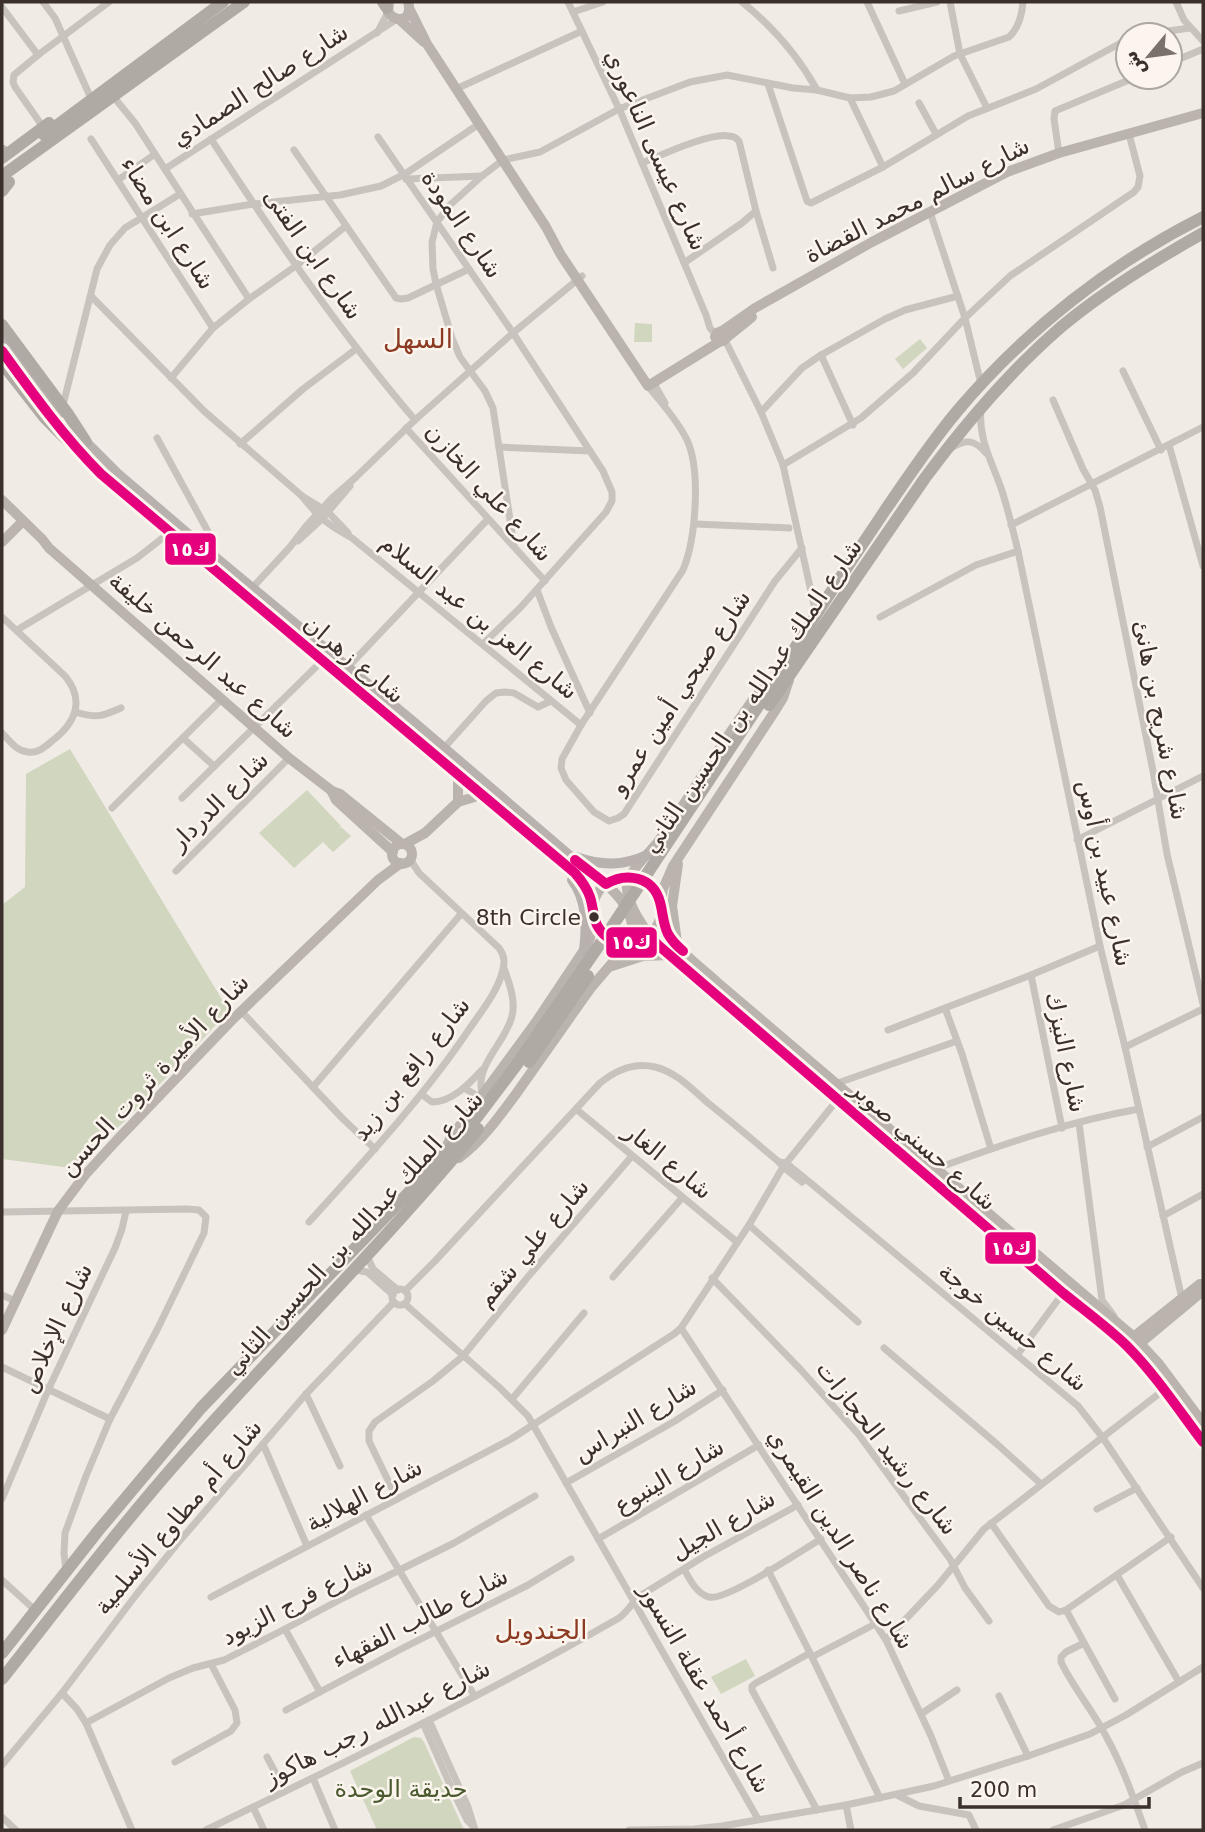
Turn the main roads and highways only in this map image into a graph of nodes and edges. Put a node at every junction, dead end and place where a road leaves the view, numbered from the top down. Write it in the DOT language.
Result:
graph roads {
  1 [pos="223,2"];
  2 [pos="244,2"];
  3 [pos="388,5"];
  4 [pos="410,5"];
  5 [pos="398,19"];
  6 [pos="427,44"];
  7 [pos="154,60"];
  8 [pos="1203,113"];
  9 [pos="2,152"];
  10 [pos="2,167"];
  11 [pos="4,184"];
  12 [pos="1203,217"];
  13 [pos="1203,235"];
  14 [pos="2,325"];
  15 [pos="2,338"];
  16 [pos="2,351"];
  17 [pos="2,363"];
  18 [pos="83,448"];
  19 [pos="2,500"];
  20 [pos="2,506"];
  21 [pos="19,521"];
  22 [pos="2,535"];
  23 [pos="2,542"];
  24 [pos="785,673"];
  25 [pos="458,776"];
  26 [pos="332,791"];
  27 [pos="481,795"];
  28 [pos="458,802"];
  29 [pos="425,833"];
  30 [pos="540,843"];
  31 [pos="403,844"];
  32 [pos="649,852"];
  33 [pos="393,854"];
  34 [pos="569,855"];
  35 [pos="680,856"];
  36 [pos="407,861"];
  37 [pos="673,866"];
  38 [pos="630,876"];
  39 [pos="378,880"];
  40 [pos="606,884"];
  41 [pos="661,908"];
  42 [pos="594,912"];
  43 [pos="650,936"];
  44 [pos="627,944"];
  45 [pos="677,946"];
  46 [pos="584,950"];
  47 [pos="670,955"];
  48 [pos="606,969"];
  49 [pos="894,1142"];
  50 [pos="446,1160"];
  51 [pos="1203,1284"];
  52 [pos="1203,1291"];
  53 [pos="1148,1325"];
  54 [pos="1124,1329"];
  55 [pos="2,1331"];
  56 [pos="1133,1344"];
  57 [pos="1203,1423"];
  58 [pos="1203,1443"];
  59 [pos="2,1653"];
  60 [pos="2,1679"];
  1 -- 7 [label="highway"];
  2 -- 7 [label="highway"];
  3 -- 5 [label="main road"];
  4 -- 5 [label="main road"];
  4 -- 6 [label="main road"];
  5 -- 6 [label="main road"];
  6 -- 8 [label="main road, شارع سالم محمد القضاة"];
  7 -- 9 [label="highway"];
  7 -- 10 [label="highway"];
  7 -- 11 [label="highway"];
  7 -- 11 [label="highway"];
  12 -- 24 [label="highway, شارع الملك عبدالله بن الحسين الثاني"];
  13 -- 24 [label="highway, شارع الملك عبدالله بن الحسين الثاني"];
  14 -- 18 [label="highway"];
  15 -- 18 [label="main road, شارع زهران"];
  16 -- 18 [label="main road, شارع زهران"];
  17 -- 18 [label="highway"];
  18 -- 25 [label="main road, شارع زهران"];
  18 -- 34 [label="main road, شارع زهران"];
  19 -- 21 [label="main road, شارع عبد الرحمن خليفة"];
  20 -- 21 [label="main road, شارع عبد الرحمن خليفة"];
  21 -- 22 [label="main road"];
  21 -- 23 [label="main road"];
  21 -- 26 [label="main road, شارع عبد الرحمن خليفة"];
  24 -- 32 [label="main road"];
  24 -- 35 [label="main road"];
  24 -- 50 [label="highway, شارع الملك عبدالله بن الحسين الثاني, bridge"];
  25 -- 27 [label="main road, شارع زهران"];
  25 -- 28 [label="main road"];
  26 -- 31 [label="main road, شارع عبد الرحمن خليفة"];
  26 -- 33 [label="main road, شارع عبد الرحمن خليفة"];
  27 -- 28 [label="main road, شارع الأميرة ثروت الحسن"];
  27 -- 30 [label="main road, شارع زهران"];
  28 -- 29 [label="main road, شارع الأميرة ثروت الحسن"];
  29 -- 31 [label="main road, شارع الأميرة ثروت الحسن"];
  29 -- 36 [label="main road, شارع الأميرة ثروت الحسن"];
  30 -- 42 [label="main road, شارع زهران"];
  30 -- 46 [label="main road"];
  31 -- 33 [label="main road"];
  31 -- 36 [label="main road"];
  32 -- 34 [label="main road"];
  32 -- 37 [label="main road"];
  32 -- 38 [label="main road"];
  33 -- 36 [label="main road"];
  33 -- 39 [label="main road, شارع الأميرة ثروت الحسن"];
  34 -- 40 [label="main road, شارع زهران"];
  35 -- 37 [label="main road"];
  35 -- 45 [label="main road"];
  36 -- 39 [label="main road, شارع الأميرة ثروت الحسن"];
  37 -- 41 [label="main road"];
  38 -- 40 [label="main road"];
  38 -- 41 [label="main road, شارع حسني صوبر"];
  38 -- 43 [label="main road, شارع حسني صوبر"];
  39 -- 55 [label="main road, شارع الأميرة ثروت الحسن"];
  40 -- 42 [label="main road"];
  40 -- 44 [label="main road"];
  41 -- 43 [label="main road"];
  41 -- 45 [label="main road, شارع حسني صوبر"];
  42 -- 44 [label="main road"];
  42 -- 46 [label="main road"];
  43 -- 44 [label="main road"];
  43 -- 47 [label="main road, شارع حسني صوبر"];
  44 -- 48 [label="main road"];
  45 -- 49 [label="main road, شارع حسني صوبر"];
  46 -- 48 [label="main road"];
  46 -- 50 [label="main road"];
  47 -- 48 [label="main road"];
  47 -- 49 [label="main road, شارع حسني صوبر"];
  48 -- 50 [label="main road"];
  49 -- 54 [label="main road, شارع حسني صوبر"];
  49 -- 56 [label="main road, شارع حسني صوبر"];
  50 -- 59 [label="highway, شارع الملك عبدالله بن الحسين الثاني"];
  50 -- 60 [label="highway, شارع الملك عبدالله بن الحسين الثاني"];
  51 -- 53 [label="main road"];
  52 -- 56 [label="main road"];
  53 -- 54 [label="main road"];
  53 -- 56 [label="main road"];
  54 -- 56 [label="main road, شارع حسني صوبر"];
  56 -- 57 [label="main road, شارع حسني صوبر"];
  56 -- 58 [label="main road, شارع حسني صوبر"];
}
